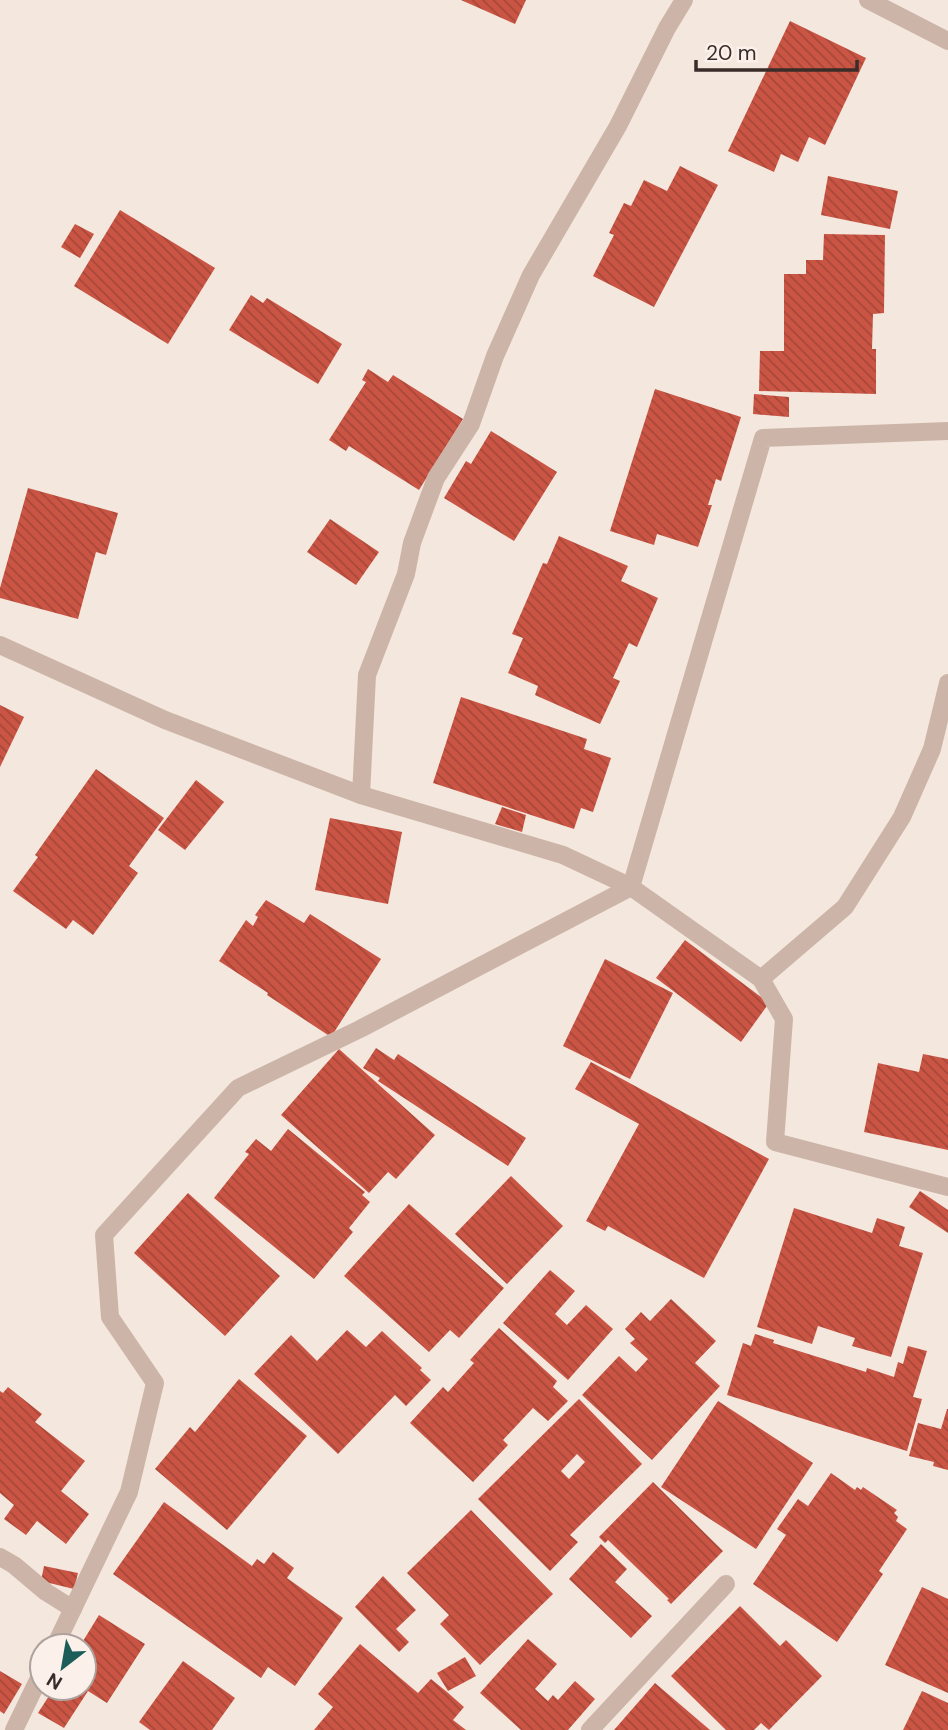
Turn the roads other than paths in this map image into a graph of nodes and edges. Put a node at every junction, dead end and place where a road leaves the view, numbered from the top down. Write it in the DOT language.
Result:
graph roads {
  1 [pos="684,0"];
  2 [pos="868,0"];
  3 [pos="948,41"];
  4 [pos="948,431"];
  5 [pos="0,645"];
  6 [pos="948,683"];
  7 [pos="361,795"];
  8 [pos="631,887"];
  9 [pos="761,979"];
  10 [pos="948,1186"];
  11 [pos="0,1556"];
  12 [pos="726,1584"];
  13 [pos="73,1609"];
  14 [pos="62,1632"];
  15 [pos="28,1701"];
  16 [pos="14,1730"];
  17 [pos="590,1730"];
  1 -- 7 [label="street"];
  2 -- 3 [label="street"];
  4 -- 8 [label="street"];
  5 -- 7 [label="street"];
  6 -- 9 [label="street"];
  7 -- 8 [label="street"];
  8 -- 9 [label="street"];
  8 -- 13 [label="street"];
  9 -- 10 [label="street"];
  11 -- 13 [label="street"];
  12 -- 17 [label="street"];
  13 -- 14 [label="street"];
  15 -- 16 [label="street"];
}
